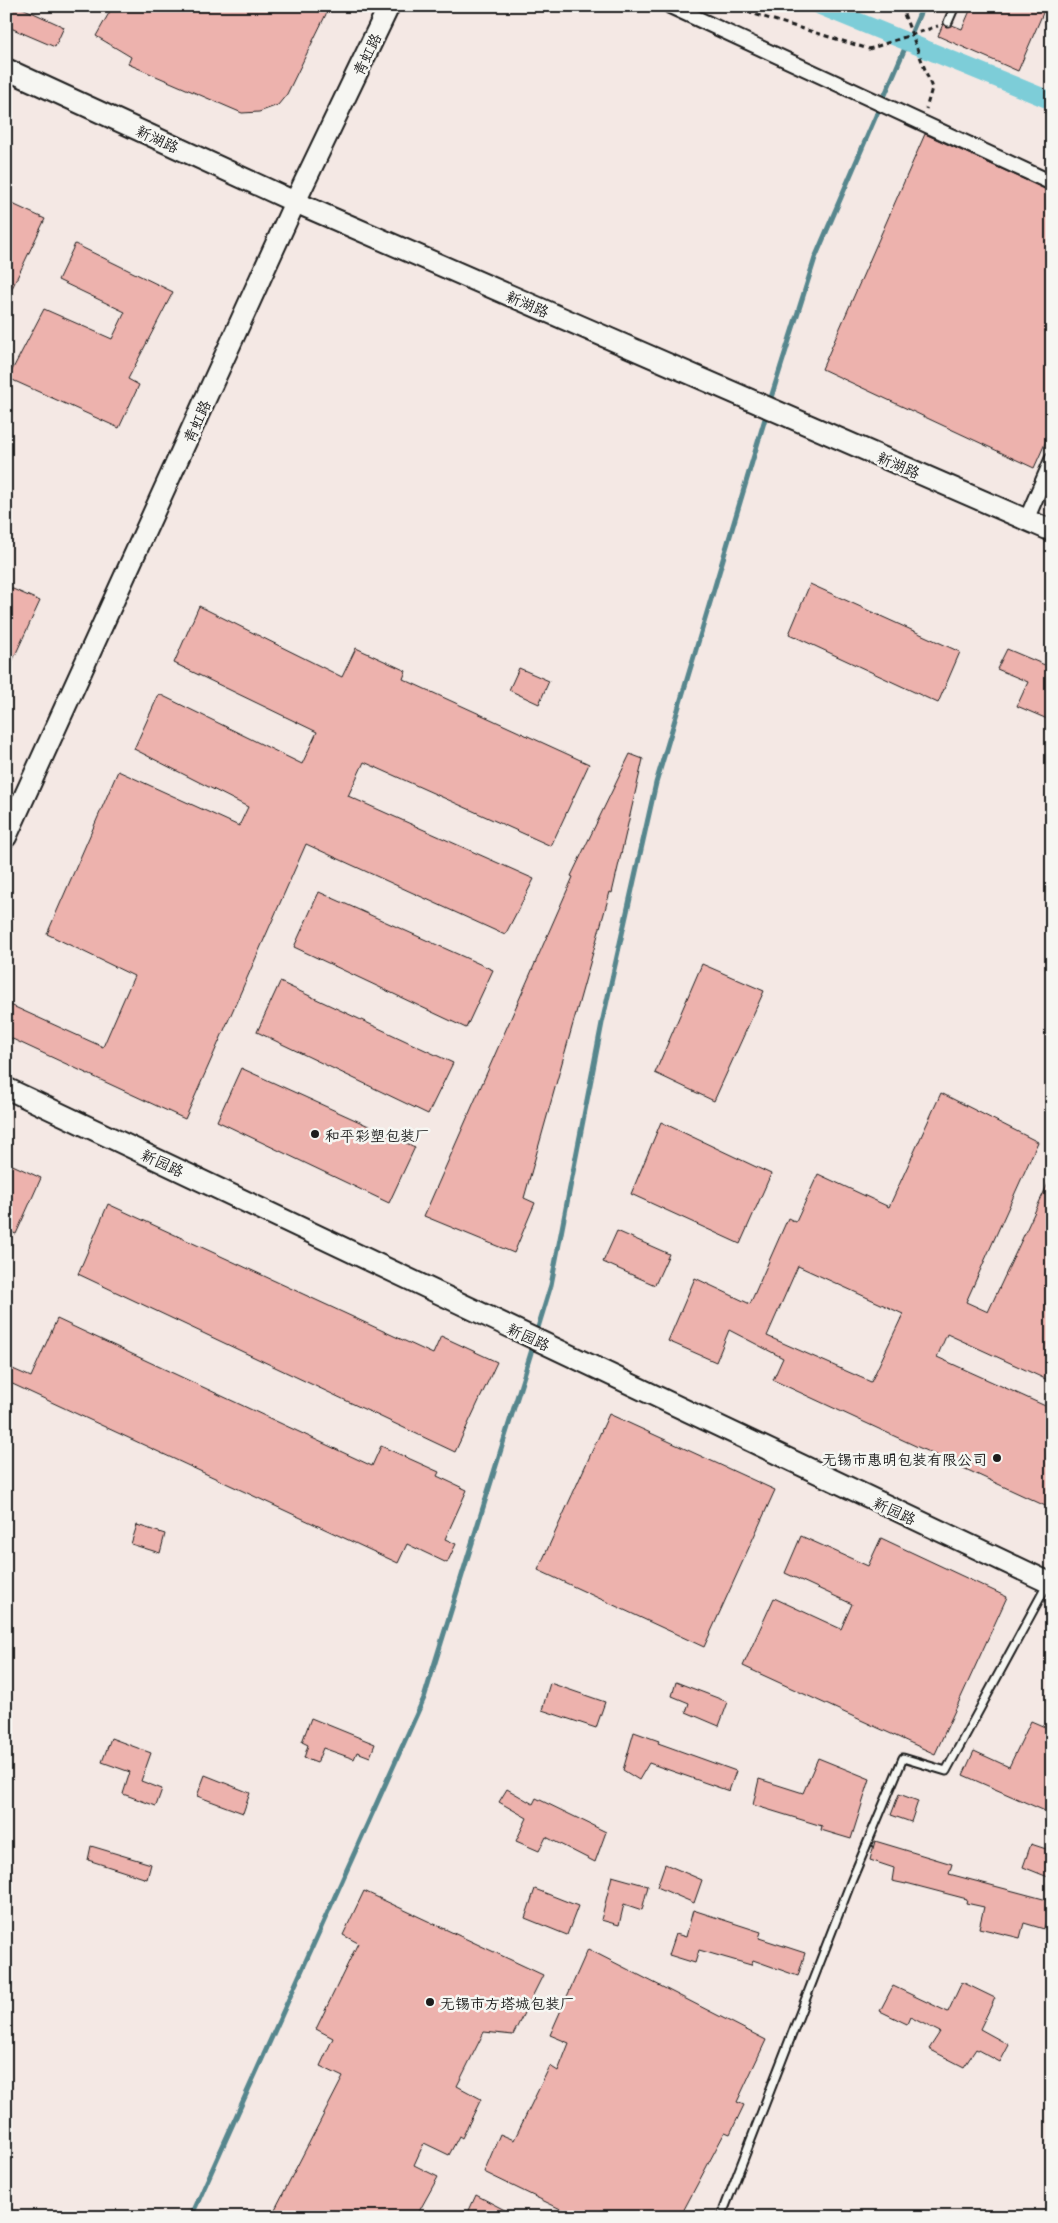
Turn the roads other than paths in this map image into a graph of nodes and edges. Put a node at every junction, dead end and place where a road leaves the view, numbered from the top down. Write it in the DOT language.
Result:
graph roads {
  1 [pos="389,6"];
  2 [pos="670,6"];
  3 [pos="955,6"];
  4 [pos="948,22"];
  5 [pos="6,69"];
  6 [pos="1052,183"];
  7 [pos="295,202"];
  8 [pos="1052,460"];
  9 [pos="1026,518"];
  10 [pos="1052,530"];
  11 [pos="6,837"];
  12 [pos="6,1088"];
  13 [pos="1051,1581"];
  14 [pos="721,2217"];
  1 -- 7 [label="street, 青虹路"];
  2 -- 6 [label="street"];
  3 -- 4 [label="lane"];
  5 -- 7 [label="street, 新湖路"];
  7 -- 9 [label="street, 新湖路"];
  7 -- 11 [label="street, 青虹路"];
  8 -- 9 [label="street"];
  9 -- 10 [label="street, 新湖路"];
  12 -- 13 [label="street, 新园路"];
  13 -- 14 [label="lane"];
}
